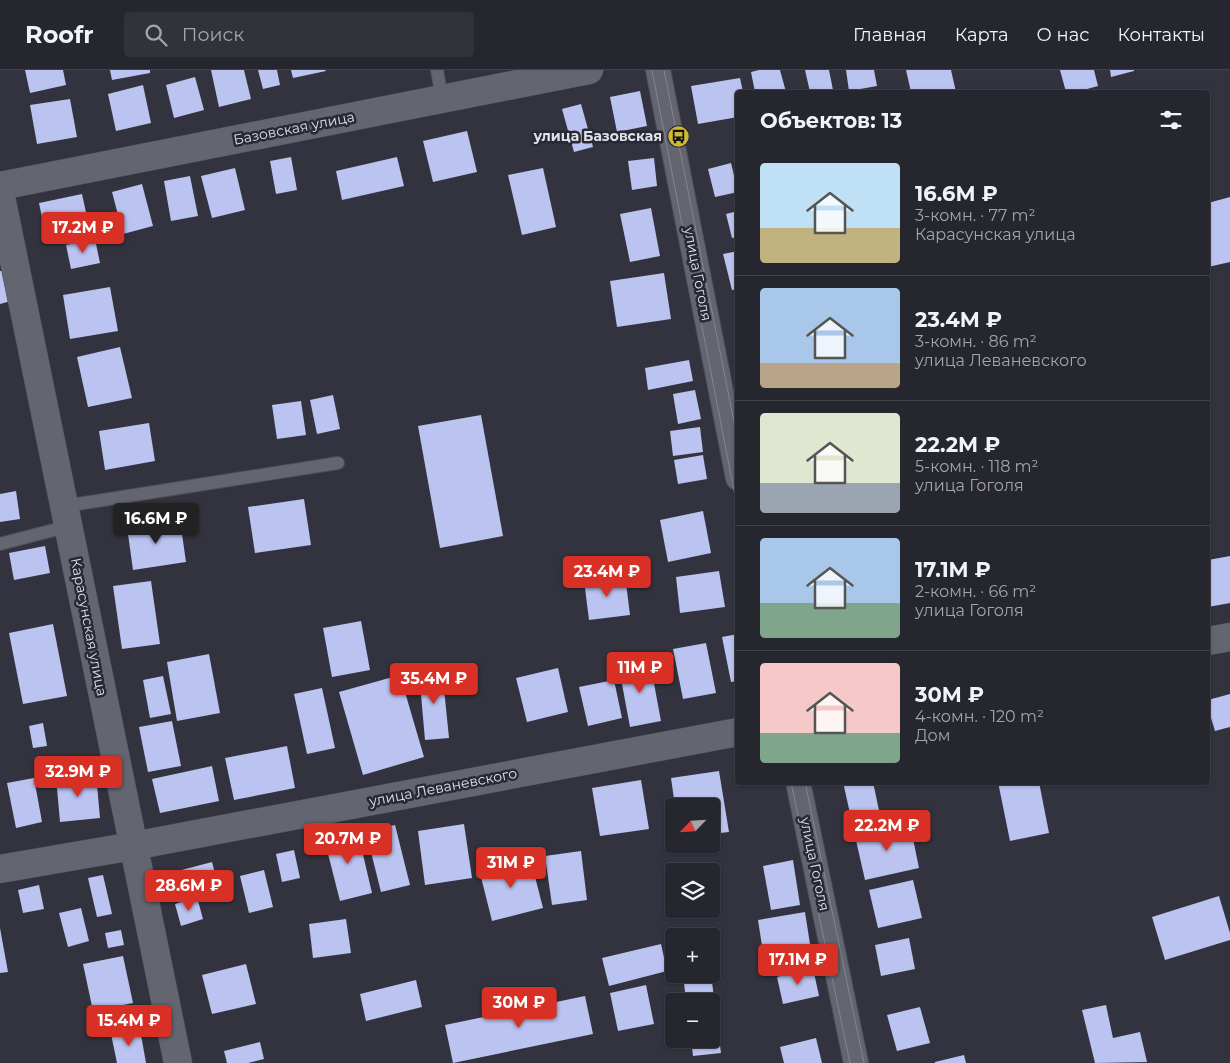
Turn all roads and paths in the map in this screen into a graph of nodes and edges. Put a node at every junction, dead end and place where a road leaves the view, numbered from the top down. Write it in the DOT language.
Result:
graph roads {
  1 [pos="437,70"];
  2 [pos="589,70"];
  3 [pos="658,70"];
  4 [pos="442,99"];
  5 [pos="0,186"];
  6 [pos="0,192"];
  7 [pos="735,463"];
  8 [pos="338,464"];
  9 [pos="67,516"];
  10 [pos="0,544"];
  11 [pos="1230,637"];
  12 [pos="1210,641"];
  13 [pos="735,733"];
  14 [pos="799,785"];
  15 [pos="132,846"];
  16 [pos="0,869"];
  17 [pos="178,1063"];
  18 [pos="856,1063"];
  1 -- 4 [label="lane"];
  2 -- 4 [label="street, Базовская улица"];
  3 -- 7 [label="street, улица Гоголя"];
  4 -- 5 [label="street, Базовская улица"];
  6 -- 9 [label="street, Карасунская улица"];
  8 -- 9 [label="lane"];
  9 -- 10 [label="lane"];
  9 -- 15 [label="street, Карасунская улица"];
  11 -- 12 [label="street"];
  13 -- 15 [label="street, улица Леваневского"];
  14 -- 18 [label="street, улица Гоголя"];
  15 -- 16 [label="street, улица Леваневского"];
  15 -- 17 [label="street, Карасунская улица"];
}
